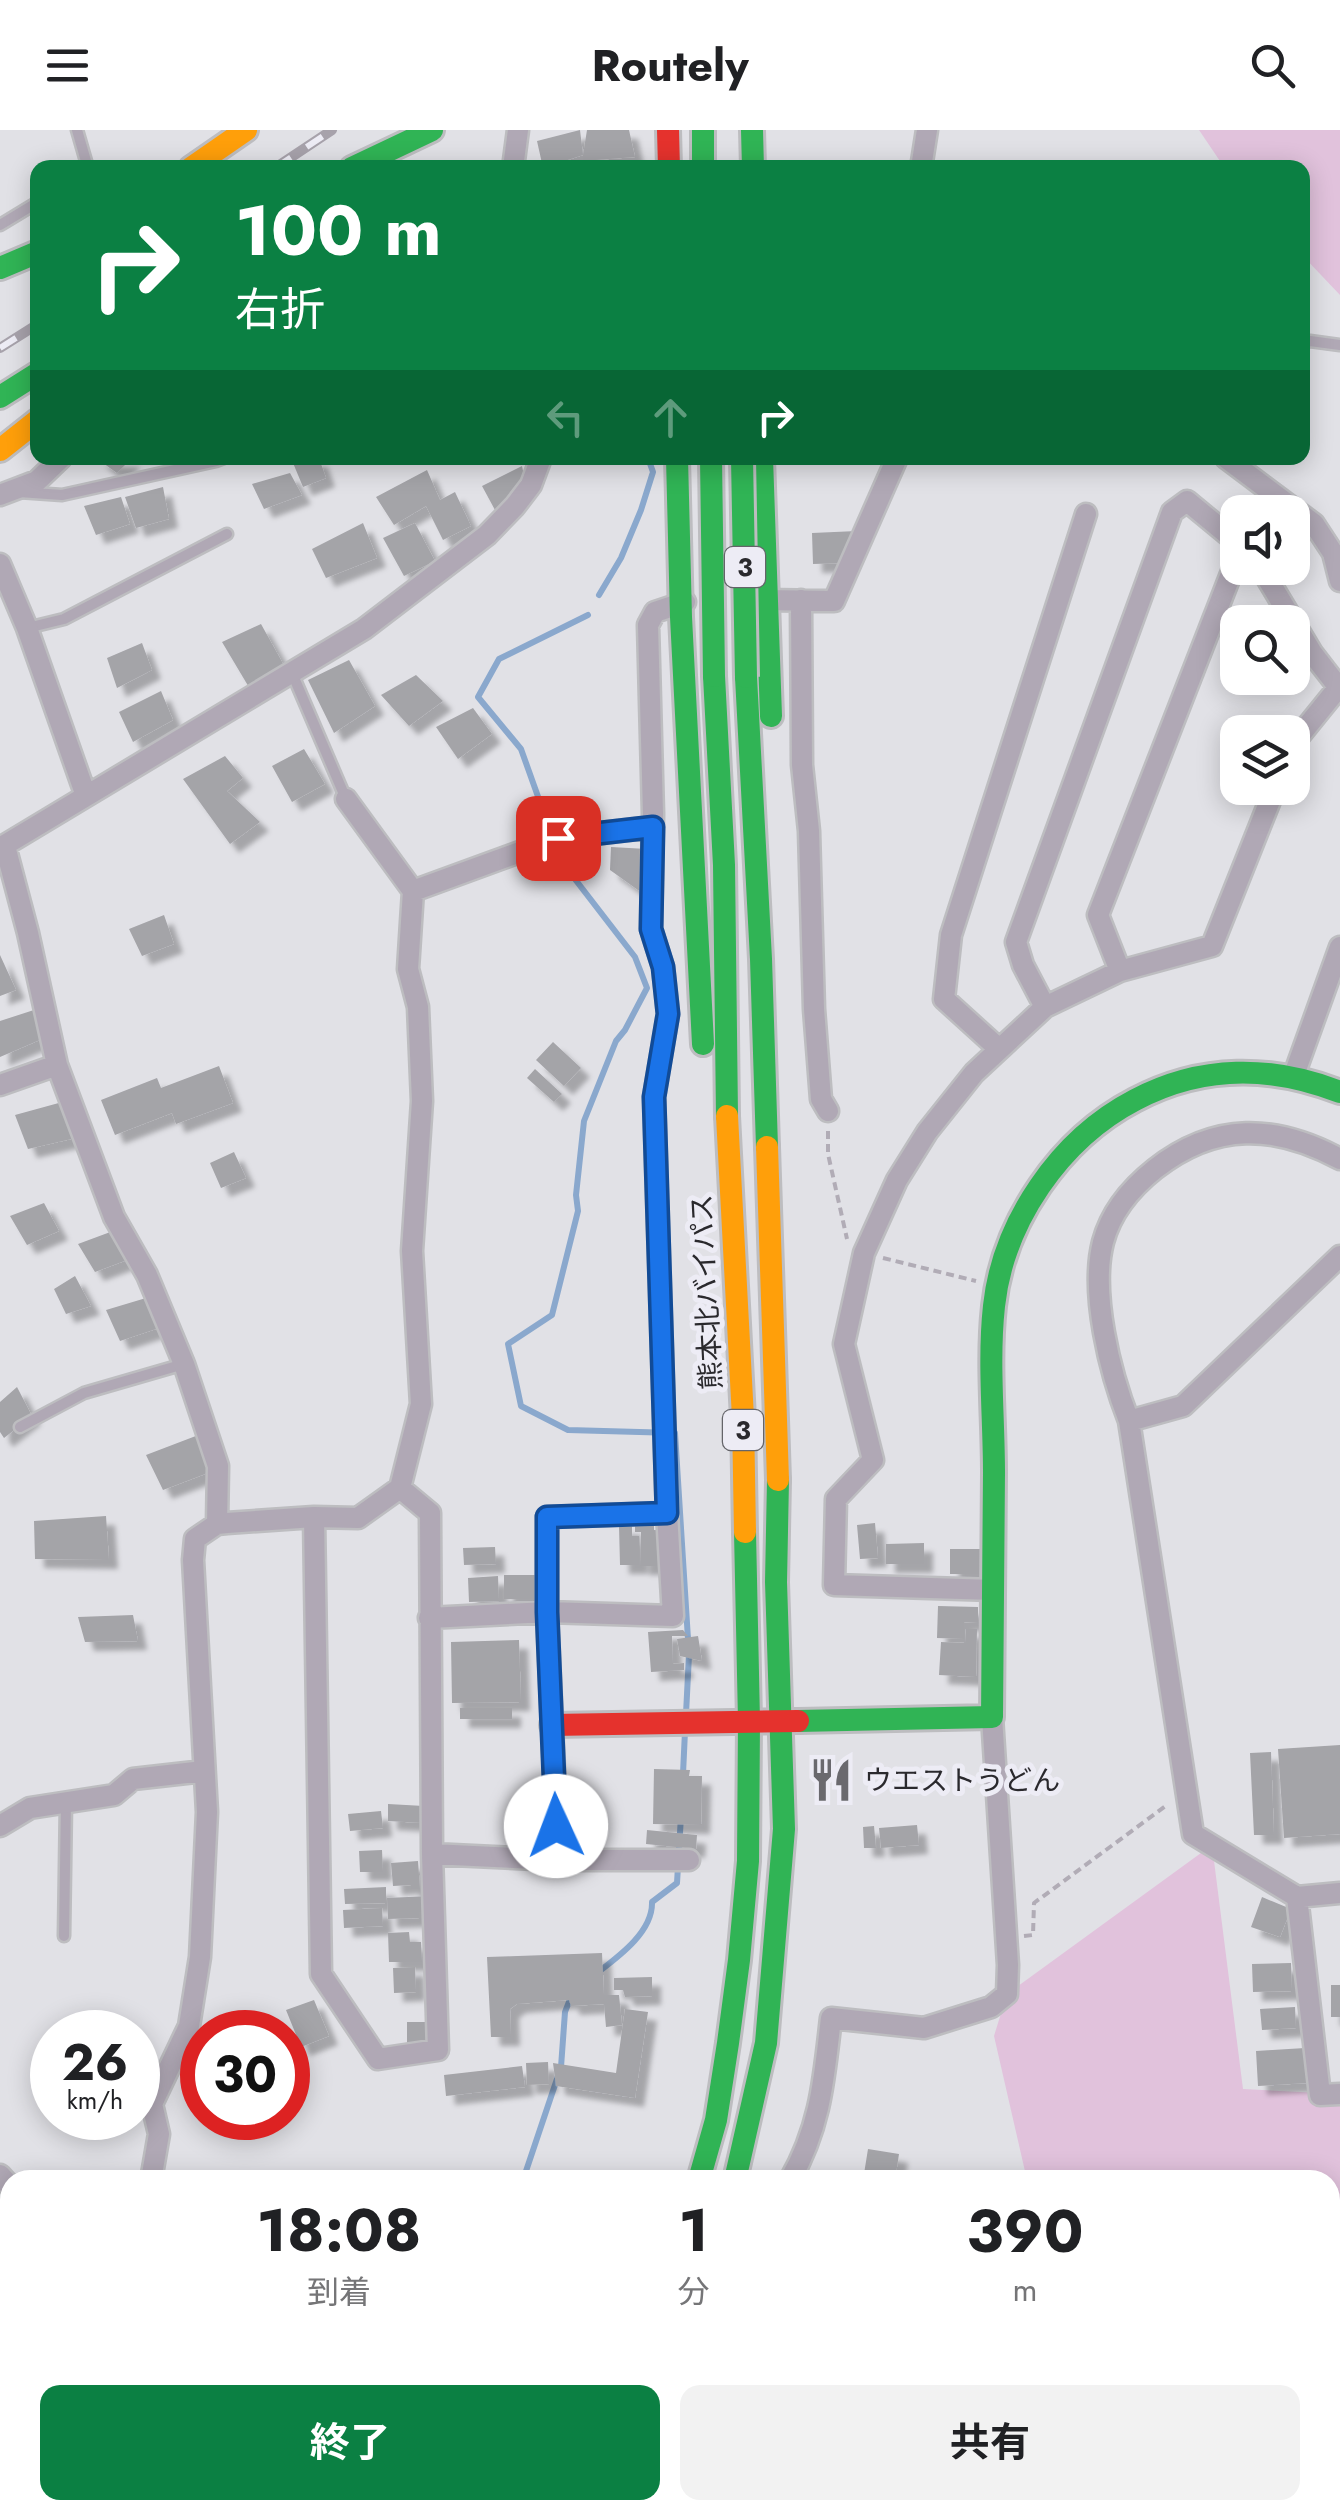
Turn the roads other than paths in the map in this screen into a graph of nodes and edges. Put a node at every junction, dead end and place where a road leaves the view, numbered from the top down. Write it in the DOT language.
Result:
graph roads {
  1 [pos="77,130"];
  2 [pos="246,130"];
  3 [pos="398,130"];
  4 [pos="432,130"];
  5 [pos="518,130"];
  6 [pos="668,130"];
  7 [pos="703,130"];
  8 [pos="734,130"];
  9 [pos="752,130"];
  10 [pos="927,130"];
  11 [pos="217,138"];
  12 [pos="86,160"];
  13 [pos="198,160"];
  14 [pos="355,160"];
  15 [pos="369,160"];
  16 [pos="514,160"];
  17 [pos="670,160"];
  18 [pos="704,160"];
  19 [pos="735,160"];
  20 [pos="753,160"];
  21 [pos="921,160"];
  22 [pos="30,207"];
  23 [pos="0,226"];
  24 [pos="30,255"];
  25 [pos="0,268"];
  26 [pos="1310,340"];
  27 [pos="1340,344"];
  28 [pos="30,379"];
  29 [pos="0,397"];
  30 [pos="30,426"];
  31 [pos="6,446"];
  32 [pos="54,465"];
  33 [pos="202,465"];
  34 [pos="538,465"];
  35 [pos="676,465"];
  36 [pos="711,465"];
  37 [pos="742,465"];
  38 [pos="762,465"];
  39 [pos="894,465"];
  40 [pos="1235,465"];
  41 [pos="6,493"];
  42 [pos="1086,514"];
  43 [pos="1220,529"];
  44 [pos="227,534"];
  45 [pos="0,564"];
  46 [pos="1339,572"];
  47 [pos="1227,585"];
  48 [pos="1271,585"];
  49 [pos="766,600"];
  50 [pos="801,600"];
  51 [pos="680,602"];
  52 [pos="27,628"];
  53 [pos="292,672"];
  54 [pos="1339,688"];
  55 [pos="1310,724"];
  56 [pos="86,796"];
  57 [pos="346,799"];
  58 [pos="1267,805"];
  59 [pos="653,827"];
  60 [pos="2,847"];
  61 [pos="413,891"];
  62 [pos="1338,960"];
  63 [pos="1120,971"];
  64 [pos="1045,1007"];
  65 [pos="998,1048"];
  66 [pos="57,1065"];
  67 [pos="1294,1074"];
  68 [pos="0,1086"];
  69 [pos="1340,1092"];
  70 [pos="828,1111"];
  71 [pos="766,1127"];
  72 [pos="1340,1159"];
  73 [pos="711,1235"];
  74 [pos="1340,1256"];
  75 [pos="184,1364"];
  76 [pos="718,1367"];
  77 [pos="1129,1421"];
  78 [pos="20,1427"];
  79 [pos="400,1488"];
  80 [pos="667,1513"];
  81 [pos="744,1513"];
  82 [pos="314,1517"];
  83 [pos="217,1524"];
  84 [pos="994,1590"];
  85 [pos="547,1612"];
  86 [pos="429,1618"];
  87 [pos="992,1717"];
  88 [pos="748,1721"];
  89 [pos="781,1721"];
  90 [pos="552,1725"];
  91 [pos="204,1770"];
  92 [pos="66,1802"];
  93 [pos="0,1826"];
  94 [pos="432,1854"];
  95 [pos="558,1860"];
  96 [pos="690,1860"];
  97 [pos="1340,1894"];
  98 [pos="1298,1898"];
  99 [pos="64,1936"];
  100 [pos="1340,2094"];
  101 [pos="152,2170"];
  102 [pos="702,2170"];
  103 [pos="737,2170"];
  104 [pos="796,2170"];
  1 -- 12 [label="lane"];
  2 -- 11 [label="main road"];
  3 -- 14 [label="main road"];
  4 -- 15 [label="main road"];
  5 -- 16 [label="street"];
  6 -- 17 [label="main road"];
  7 -- 18 [label="main road"];
  8 -- 19 [label="main road"];
  9 -- 20 [label="main road"];
  10 -- 21 [label="street"];
  11 -- 13 [label="main road"];
  22 -- 23 [label="lane"];
  24 -- 25 [label="main road"];
  26 -- 27 [label="lane"];
  28 -- 29 [label="main road"];
  30 -- 31 [label="main road"];
  32 -- 41 [label="street"];
  33 -- 41 [label="lane"];
  34 -- 53 [label="street"];
  35 -- 51 [label="main road"];
  36 -- 81 [label="main road, 熊本北バイパス / 3, bridge"];
  37 -- 71 [label="main road, 3, bridge"];
  38 -- 49 [label="main road"];
  39 -- 50 [label="street"];
  40 -- 46 [label="street"];
  42 -- 65 [label="street"];
  43 -- 64 [label="street"];
  44 -- 52 [label="lane"];
  45 -- 52 [label="street"];
  47 -- 63 [label="street"];
  48 -- 54 [label="street"];
  49 -- 50 [label="street"];
  49 -- 51 [label="street"];
  49 -- 71 [label="main road"];
  50 -- 70 [label="street"];
  51 -- 59 [label="street"];
  51 -- 73 [label="main road"];
  52 -- 56 [label="street"];
  53 -- 56 [label="street"];
  53 -- 57 [label="lane"];
  54 -- 55 [label="street"];
  56 -- 60 [label="street"];
  57 -- 61 [label="street"];
  58 -- 63 [label="street"];
  59 -- 61 [label="street"];
  59 -- 80 [label="street"];
  60 -- 66 [label="street"];
  61 -- 79 [label="street"];
  62 -- 67 [label="street"];
  63 -- 64 [label="street"];
  64 -- 65 [label="street"];
  65 -- 84 [label="street"];
  66 -- 68 [label="street"];
  66 -- 75 [label="street"];
  67 -- 69 [label="main road"];
  67 -- 84 [label="main road"];
  71 -- 89 [label="main road, 3"];
  72 -- 77 [label="street"];
  74 -- 77 [label="street"];
  75 -- 78 [label="lane"];
  75 -- 83 [label="street"];
  76 -- 81 [label="main road"];
  77 -- 98 [label="street"];
  79 -- 82 [label="street"];
  79 -- 86 [label="street"];
  80 -- 85 [label="street"];
  80 -- 85 [label="street"];
  81 -- 88 [label="main road, 熊本北バイパス / 3"];
  82 -- 83 [label="street"];
  82 -- 94 [label="street"];
  83 -- 91 [label="street"];
  84 -- 87 [label="main road"];
  85 -- 86 [label="street"];
  85 -- 90 [label="street"];
  86 -- 94 [label="street"];
  87 -- 89 [label="main road"];
  87 -- 104 [label="street"];
  88 -- 89 [label="main road"];
  88 -- 90 [label="main road"];
  88 -- 102 [label="main road, 熊本北バイパス / 3"];
  89 -- 103 [label="main road, 3"];
  90 -- 95 [label="street"];
  91 -- 92 [label="street"];
  91 -- 101 [label="street"];
  92 -- 93 [label="street"];
  92 -- 99 [label="lane"];
  94 -- 95 [label="street"];
  95 -- 96 [label="street"];
  97 -- 98 [label="street"];
  98 -- 100 [label="street"];
}
